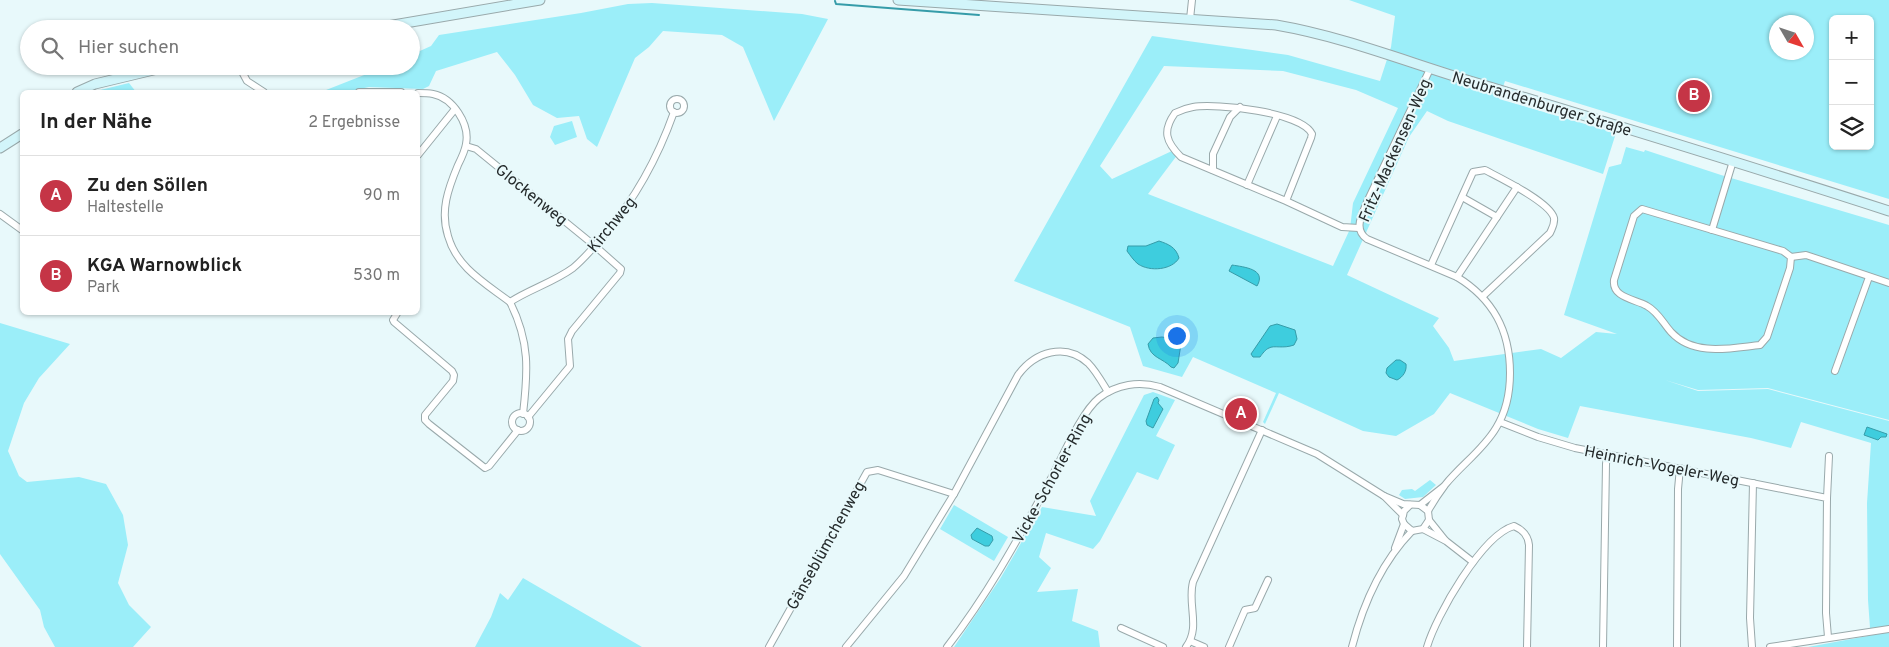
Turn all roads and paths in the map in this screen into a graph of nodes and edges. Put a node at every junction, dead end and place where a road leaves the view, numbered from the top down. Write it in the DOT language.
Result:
graph roads {
  1 [pos="540,0"];
  2 [pos="898,0"];
  3 [pos="1192,0"];
  4 [pos="420,20"];
  5 [pos="1190,20"];
  6 [pos="1430,69"];
  7 [pos="132,75"];
  8 [pos="244,75"];
  9 [pos="82,90"];
  10 [pos="261,90"];
  11 [pos="420,93"];
  12 [pos="1240,108"];
  13 [pos="455,109"];
  14 [pos="674,112"];
  15 [pos="1277,116"];
  16 [pos="20,135"];
  17 [pos="466,146"];
  18 [pos="0,148"];
  19 [pos="420,153"];
  20 [pos="1733,162"];
  21 [pos="1213,170"];
  22 [pos="1247,185"];
  23 [pos="1517,187"];
  24 [pos="1462,196"];
  25 [pos="1286,201"];
  26 [pos="1889,210"];
  27 [pos="0,214"];
  28 [pos="1497,217"];
  29 [pos="1359,228"];
  30 [pos="20,229"];
  31 [pos="1712,230"];
  32 [pos="596,246"];
  33 [pos="1791,256"];
  34 [pos="1431,266"];
  35 [pos="1457,277"];
  36 [pos="1869,277"];
  37 [pos="1889,283"];
  38 [pos="1483,296"];
  39 [pos="510,302"];
  40 [pos="396,315"];
  41 [pos="1835,371"];
  42 [pos="1108,392"];
  43 [pos="525,416"];
  44 [pos="1500,422"];
  45 [pos="518,430"];
  46 [pos="1262,430"];
  47 [pos="1607,454"];
  48 [pos="1829,456"];
  49 [pos="1680,468"];
  50 [pos="1753,483"];
  51 [pos="1444,486"];
  52 [pos="954,494"];
  53 [pos="1384,496"];
  54 [pos="1828,498"];
  55 [pos="1410,505"];
  56 [pos="1420,505"];
  57 [pos="1428,511"];
  58 [pos="1402,515"];
  59 [pos="1429,520"];
  60 [pos="1404,524"];
  61 [pos="1423,529"];
  62 [pos="1412,531"];
  63 [pos="1446,541"];
  64 [pos="1394,549"];
  65 [pos="1473,562"];
  66 [pos="1268,580"];
  67 [pos="1121,628"];
  68 [pos="1889,629"];
  69 [pos="1828,637"];
  70 [pos="1190,641"];
  71 [pos="769,647"];
  72 [pos="846,647"];
  73 [pos="947,647"];
  74 [pos="1162,647"];
  75 [pos="1186,647"];
  76 [pos="1204,647"];
  77 [pos="1229,647"];
  78 [pos="1352,647"];
  79 [pos="1427,647"];
  80 [pos="1527,647"];
  81 [pos="1603,647"];
  82 [pos="1677,647"];
  83 [pos="1752,647"];
  84 [pos="1770,647"];
  1 -- 4 [label="main road"];
  2 -- 5 [label="main road, Neubrandenburger Straße"];
  3 -- 5 [label="street"];
  5 -- 6 [label="main road, Neubrandenburger Straße"];
  6 -- 20 [label="main road, Neubrandenburger Straße"];
  6 -- 29 [label="street, Fritz-Mackensen-Weg"];
  7 -- 9 [label="main road"];
  8 -- 10 [label="street"];
  11 -- 13 [label="street"];
  12 -- 15 [label="street"];
  12 -- 21 [label="street"];
  12 -- 21 [label="street"];
  13 -- 17 [label="street"];
  13 -- 19 [label="street"];
  14 -- 32 [label="street, Kirchweg"];
  15 -- 22 [label="street"];
  15 -- 25 [label="street"];
  16 -- 18 [label="main road"];
  17 -- 32 [label="street, Glockenweg"];
  17 -- 39 [label="street"];
  20 -- 26 [label="main road, Neubrandenburger Straße"];
  20 -- 31 [label="street"];
  21 -- 22 [label="street"];
  22 -- 25 [label="street"];
  23 -- 24 [label="street"];
  23 -- 28 [label="street"];
  23 -- 38 [label="street"];
  24 -- 28 [label="street"];
  24 -- 34 [label="street"];
  25 -- 29 [label="street"];
  27 -- 30 [label="street"];
  28 -- 35 [label="street"];
  29 -- 34 [label="street, Fritz-Mackensen-Weg"];
  31 -- 33 [label="street"];
  31 -- 33 [label="street"];
  32 -- 39 [label="street, Kirchweg"];
  32 -- 43 [label="street, Glockenweg"];
  33 -- 36 [label="street"];
  34 -- 35 [label="street, Fritz-Mackensen-Weg"];
  35 -- 38 [label="street, Fritz-Mackensen-Weg"];
  36 -- 37 [label="street"];
  36 -- 41 [label="street"];
  38 -- 44 [label="street, Fritz-Mackensen-Weg"];
  39 -- 43 [label="street"];
  40 -- 45 [label="street"];
  42 -- 46 [label="street, Vicke-Schorler-Ring"];
  42 -- 52 [label="street"];
  42 -- 73 [label="street, Vicke-Schorler-Ring"];
  43 -- 45 [label="street"];
  43 -- 45 [label="street"];
  44 -- 47 [label="street, Heinrich-Vogeler-Weg"];
  44 -- 51 [label="street, Fritz-Mackensen-Weg"];
  46 -- 53 [label="street, Vicke-Schorler-Ring"];
  46 -- 70 [label="street"];
  47 -- 49 [label="street, Heinrich-Vogeler-Weg"];
  47 -- 81 [label="street"];
  48 -- 54 [label="street"];
  49 -- 50 [label="street, Heinrich-Vogeler-Weg"];
  49 -- 82 [label="street"];
  50 -- 54 [label="street, Heinrich-Vogeler-Weg"];
  50 -- 83 [label="street"];
  51 -- 56 [label="street, Fritz-Mackensen-Weg"];
  51 -- 57 [label="street, Fritz-Mackensen-Weg"];
  52 -- 71 [label="street, Gänseblümchenweg"];
  52 -- 72 [label="street"];
  53 -- 55 [label="street, Vicke-Schorler-Ring"];
  53 -- 58 [label="street, Vicke-Schorler-Ring"];
  54 -- 69 [label="street"];
  55 -- 56 [label="street, Vicke-Schorler-Ring"];
  55 -- 58 [label="street"];
  56 -- 57 [label="street"];
  57 -- 59 [label="street"];
  58 -- 60 [label="street"];
  59 -- 61 [label="street"];
  59 -- 63 [label="street"];
  60 -- 62 [label="street"];
  60 -- 64 [label="street"];
  61 -- 62 [label="street"];
  61 -- 63 [label="street"];
  62 -- 64 [label="street"];
  63 -- 65 [label="street"];
  64 -- 78 [label="street"];
  65 -- 79 [label="street"];
  65 -- 80 [label="street"];
  66 -- 77 [label="street"];
  67 -- 74 [label="street"];
  68 -- 69 [label="street"];
  69 -- 84 [label="street"];
  70 -- 75 [label="street"];
  70 -- 76 [label="street"];
}
